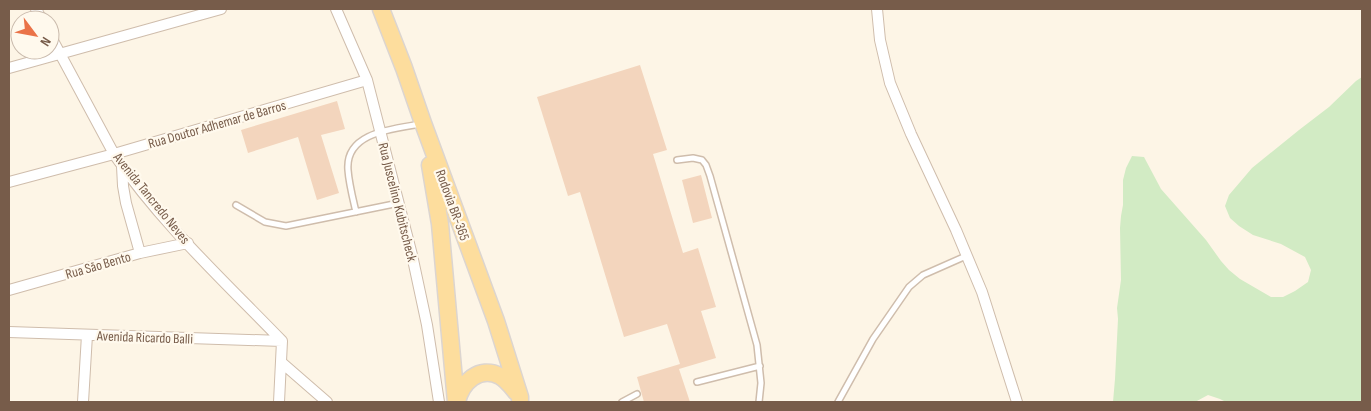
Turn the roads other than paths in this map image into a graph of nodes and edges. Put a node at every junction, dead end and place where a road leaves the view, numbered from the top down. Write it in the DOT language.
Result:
graph roads {
  1 [pos="221,9"];
  2 [pos="336,9"];
  3 [pos="381,9"];
  4 [pos="877,9"];
  5 [pos="60,53"];
  6 [pos="36,60"];
  7 [pos="9,68"];
  8 [pos="367,80"];
  9 [pos="423,124"];
  10 [pos="380,132"];
  11 [pos="114,154"];
  12 [pos="677,160"];
  13 [pos="122,166"];
  14 [pos="9,182"];
  15 [pos="398,203"];
  16 [pos="236,205"];
  17 [pos="356,212"];
  18 [pos="188,243"];
  19 [pos="140,253"];
  20 [pos="966,256"];
  21 [pos="9,290"];
  22 [pos="9,332"];
  23 [pos="87,335"];
  24 [pos="282,341"];
  25 [pos="281,362"];
  26 [pos="760,366"];
  27 [pos="697,382"];
  28 [pos="637,394"];
  29 [pos="520,399"];
  30 [pos="838,401"];
  31 [pos="83,402"];
  32 [pos="279,402"];
  33 [pos="327,402"];
  34 [pos="439,402"];
  35 [pos="456,402"];
  36 [pos="622,402"];
  37 [pos="758,402"];
  38 [pos="845,402"];
  39 [pos="1017,402"];
  1 -- 5 [label="street"];
  2 -- 8 [label="street, Rua Juscelino Kubitscheck"];
  3 -- 9 [label="main road, Rodovia BR-365"];
  4 -- 20 [label="street"];
  5 -- 11 [label="street, Avenida Tancredo Neves"];
  6 -- 7 [label="street"];
  8 -- 10 [label="street, Rua Juscelino Kubitscheck"];
  8 -- 11 [label="street, Rua Doutor Adhemar de Barros"];
  9 -- 10 [label="lane"];
  9 -- 29 [label="main road, Rodovia BR-365"];
  9 -- 35 [label="main road"];
  10 -- 15 [label="street, Rua Juscelino Kubitscheck"];
  10 -- 17 [label="lane"];
  11 -- 13 [label="street, Avenida Tancredo Neves"];
  11 -- 14 [label="street, Rua Doutor Adhemar de Barros"];
  12 -- 26 [label="lane"];
  13 -- 18 [label="street, Avenida Tancredo Neves"];
  13 -- 19 [label="street"];
  15 -- 17 [label="lane"];
  15 -- 34 [label="street, Rua Juscelino Kubitscheck"];
  16 -- 17 [label="lane"];
  18 -- 19 [label="street, Rua São Bento"];
  18 -- 24 [label="street, Avenida Tancredo Neves"];
  19 -- 21 [label="street, Rua São Bento"];
  20 -- 30 [label="lane"];
  20 -- 39 [label="street"];
  22 -- 23 [label="street, Avenida Ricardo Balli"];
  23 -- 24 [label="street, Avenida Ricardo Balli"];
  23 -- 31 [label="street"];
  24 -- 25 [label="street"];
  25 -- 32 [label="street"];
  25 -- 33 [label="street"];
  26 -- 27 [label="lane"];
  26 -- 37 [label="lane"];
  28 -- 36 [label="lane"];
  29 -- 35 [label="main road"];
  30 -- 38 [label="lane"];
}
